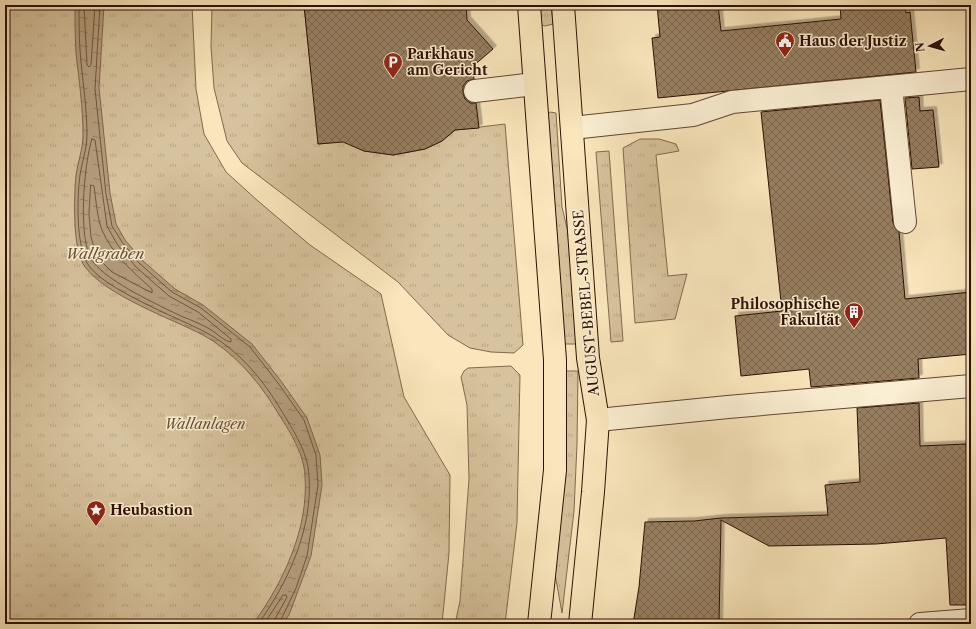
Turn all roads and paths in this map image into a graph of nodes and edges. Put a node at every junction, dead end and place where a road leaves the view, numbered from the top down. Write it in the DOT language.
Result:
graph roads {
  1 [pos="528,5"];
  2 [pos="563,5"];
  3 [pos="971,79"];
  4 [pos="534,84"];
  5 [pos="891,87"];
  6 [pos="475,91"];
  7 [pos="572,128"];
  8 [pos="905,222"];
  9 [pos="971,386"];
  10 [pos="598,420"];
  11 [pos="971,620"];
  12 [pos="539,624"];
  13 [pos="580,624"];
  14 [pos="920,624"];
  1 -- 4 [label="main road"];
  2 -- 7 [label="main road, AUGUST-BEBEL-STRASSE"];
  3 -- 5 [label="lane"];
  4 -- 6 [label="lane"];
  4 -- 12 [label="main road"];
  5 -- 7 [label="lane"];
  5 -- 8 [label="lane"];
  7 -- 10 [label="main road, AUGUST-BEBEL-STRASSE"];
  9 -- 10 [label="lane"];
  10 -- 13 [label="main road, AUGUST-BEBEL-STRASSE"];
  11 -- 14 [label="lane"];
}
